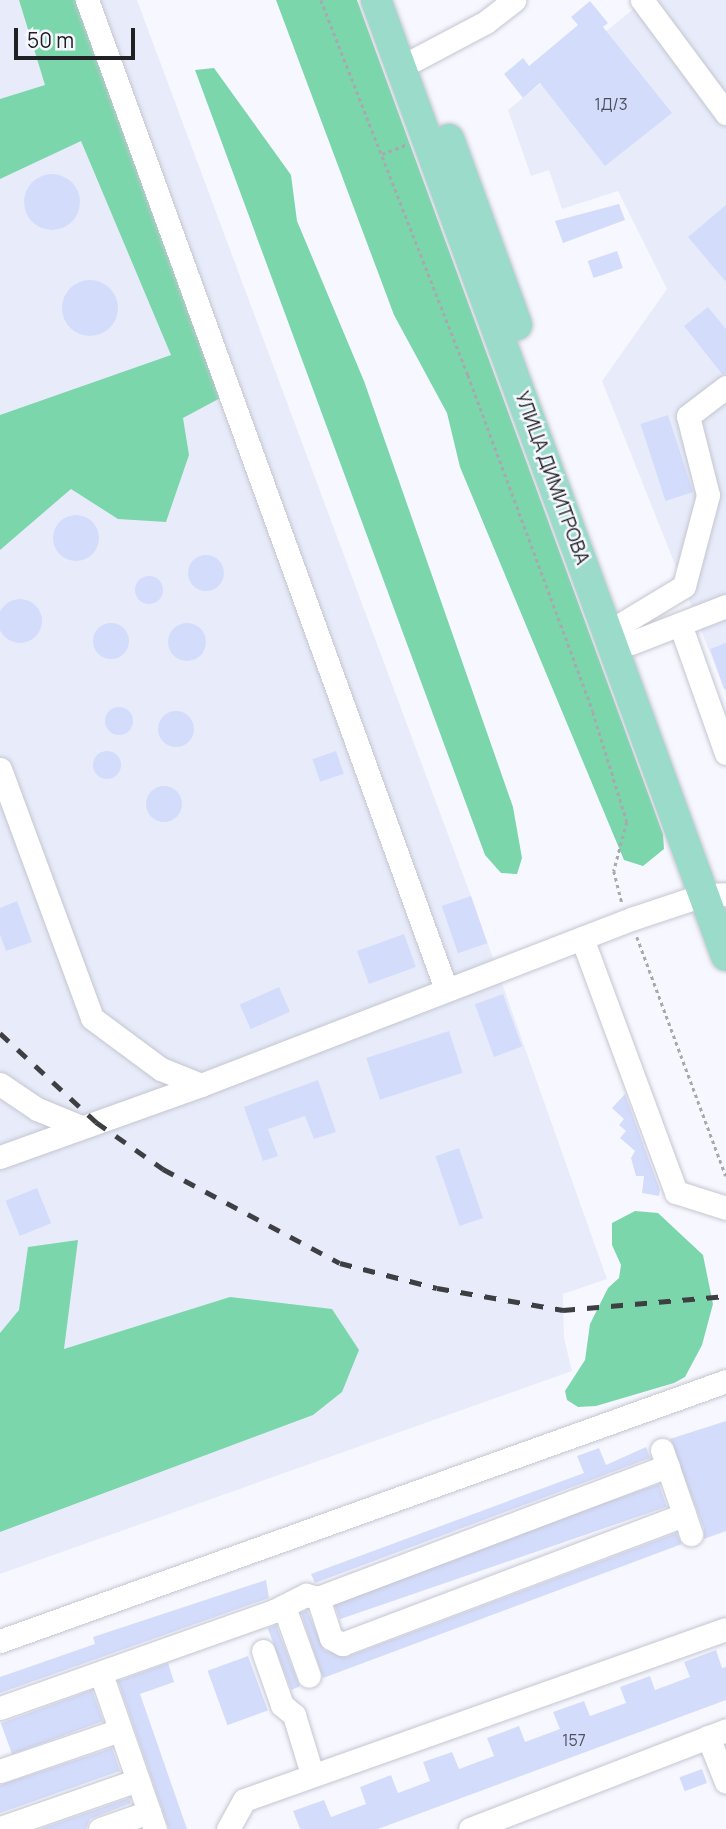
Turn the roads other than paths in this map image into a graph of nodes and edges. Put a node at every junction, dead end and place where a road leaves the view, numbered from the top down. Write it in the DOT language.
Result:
graph roads {
  1 [pos="87,0"];
  2 [pos="376,0"];
  3 [pos="395,0"];
  4 [pos="514,0"];
  5 [pos="642,0"];
  6 [pos="409,64"];
  7 [pos="726,113"];
  8 [pos="726,387"];
  9 [pos="726,606"];
  10 [pos="680,624"];
  11 [pos="627,633"];
  12 [pos="726,753"];
  13 [pos="0,769"];
  14 [pos="719,897"];
  15 [pos="582,937"];
  16 [pos="726,957"];
  17 [pos="446,989"];
  18 [pos="0,1084"];
  19 [pos="201,1085"];
  20 [pos="81,1127"];
  21 [pos="0,1157"];
  22 [pos="726,1208"];
  23 [pos="726,1381"];
  24 [pos="318,1598"];
  25 [pos="284,1606"];
  26 [pos="726,1629"];
  27 [pos="0,1641"];
  28 [pos="263,1651"];
  29 [pos="101,1674"];
  30 [pos="309,1676"];
  31 [pos="0,1708"];
  32 [pos="120,1730"];
  33 [pos="717,1734"];
  34 [pos="0,1771"];
  35 [pos="312,1773"];
  36 [pos="138,1780"];
  37 [pos="726,1782"];
  38 [pos="152,1821"];
  39 [pos="0,1828"];
  40 [pos="100,1829"];
  41 [pos="228,1829"];
  42 [pos="470,1829"];
  1 -- 17 [label="street"];
  2 -- 6 [label="main road, УЛИЦА ДИМИТРОВА"];
  3 -- 6 [label="main road, УЛИЦА ДИМИТРОВА"];
  4 -- 6 [label="street"];
  5 -- 7 [label="street"];
  6 -- 11 [label="main road, УЛИЦА ДИМИТРОВА"];
  6 -- 14 [label="main road, УЛИЦА ДИМИТРОВА"];
  8 -- 11 [label="street"];
  9 -- 10 [label="street"];
  10 -- 11 [label="street"];
  10 -- 12 [label="street"];
  11 -- 14 [label="main road, УЛИЦА ДИМИТРОВА"];
  13 -- 19 [label="street"];
  14 -- 15 [label="street"];
  14 -- 16 [label="main road, УЛИЦА ДИМИТРОВА"];
  15 -- 17 [label="street"];
  15 -- 22 [label="street"];
  17 -- 19 [label="street"];
  18 -- 20 [label="street"];
  19 -- 20 [label="street"];
  20 -- 21 [label="street"];
  23 -- 27 [label="street"];
  24 -- 24 [label="street"];
  24 -- 25 [label="street"];
  25 -- 29 [label="street"];
  25 -- 30 [label="street"];
  26 -- 35 [label="street"];
  28 -- 35 [label="street"];
  29 -- 31 [label="street"];
  29 -- 32 [label="street"];
  32 -- 34 [label="street"];
  32 -- 36 [label="street"];
  33 -- 37 [label="street"];
  33 -- 42 [label="street"];
  35 -- 41 [label="street"];
  36 -- 38 [label="street"];
  36 -- 39 [label="street"];
  38 -- 40 [label="street"];
}
